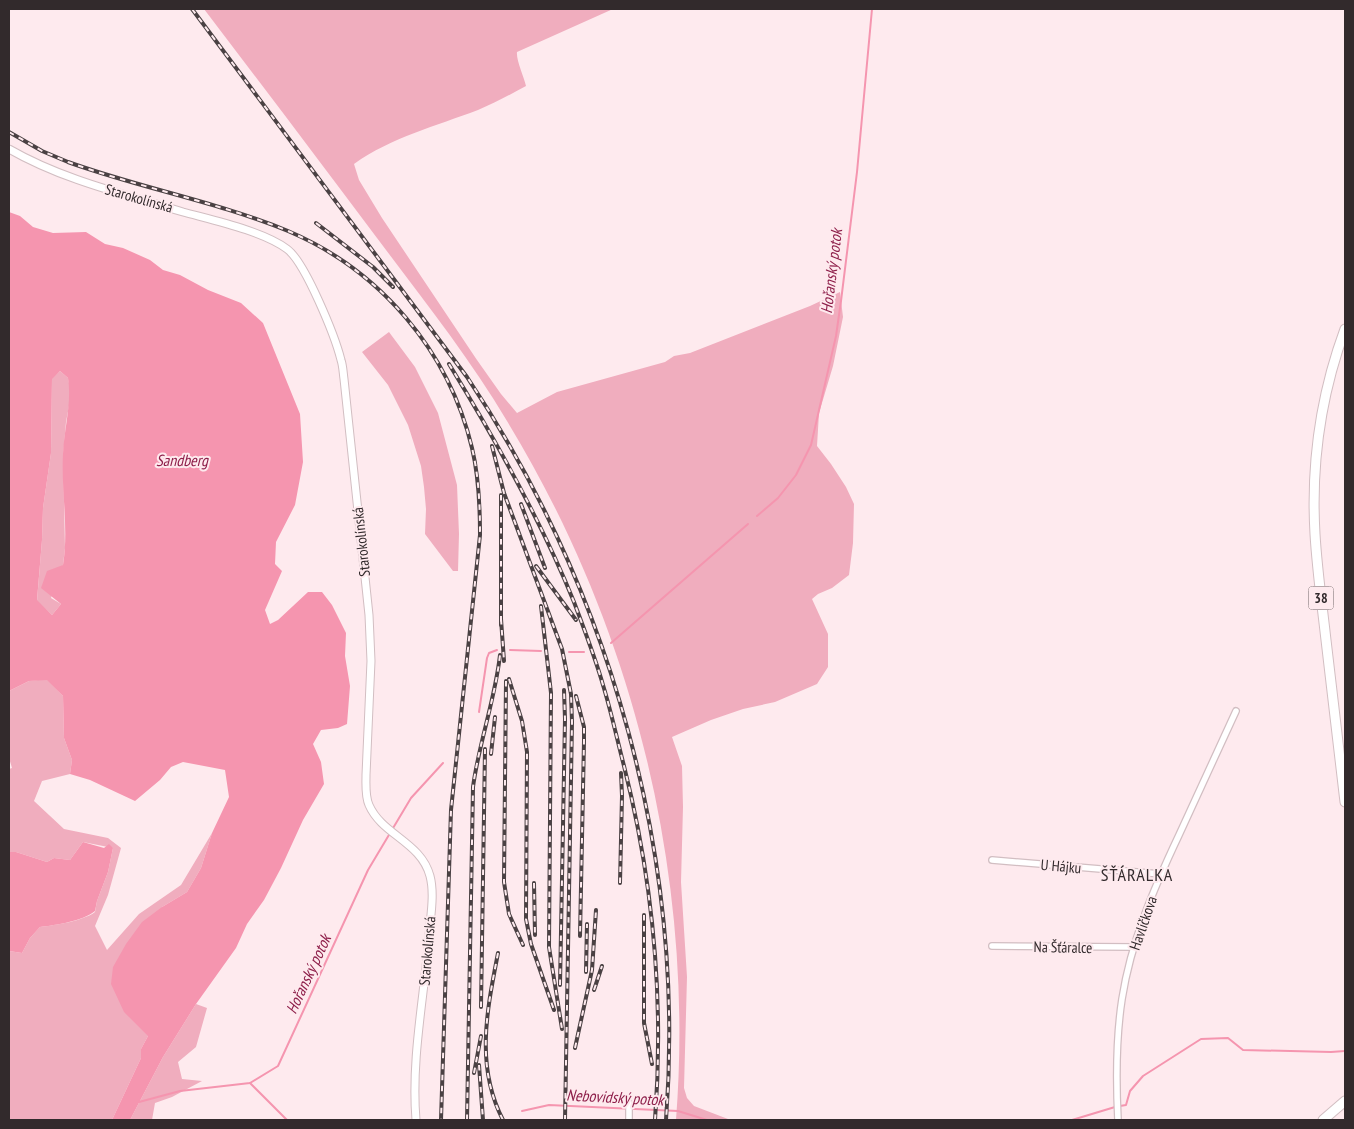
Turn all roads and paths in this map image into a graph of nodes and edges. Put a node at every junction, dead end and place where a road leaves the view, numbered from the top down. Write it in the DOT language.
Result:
graph roads {
  1 [pos="9,149"];
  2 [pos="1345,329"];
  3 [pos="1236,712"];
  4 [pos="1345,802"];
  5 [pos="992,860"];
  6 [pos="1161,874"];
  7 [pos="992,946"];
  8 [pos="1134,948"];
  9 [pos="1345,1100"];
  10 [pos="629,1103"];
  11 [pos="1118,1118"];
  12 [pos="416,1120"];
  13 [pos="629,1120"];
  14 [pos="1323,1120"];
  1 -- 12 [label="street, Starokolínská"];
  2 -- 4 [label="main road, 38"];
  3 -- 6 [label="street, Havlíčkova"];
  5 -- 6 [label="street, U Hájku"];
  6 -- 8 [label="street, Havlíčkova"];
  7 -- 8 [label="street, Na Šťáralce"];
  8 -- 11 [label="street, Havlíčkova"];
  9 -- 14 [label="main road"];
  10 -- 13 [label="street"];
}
